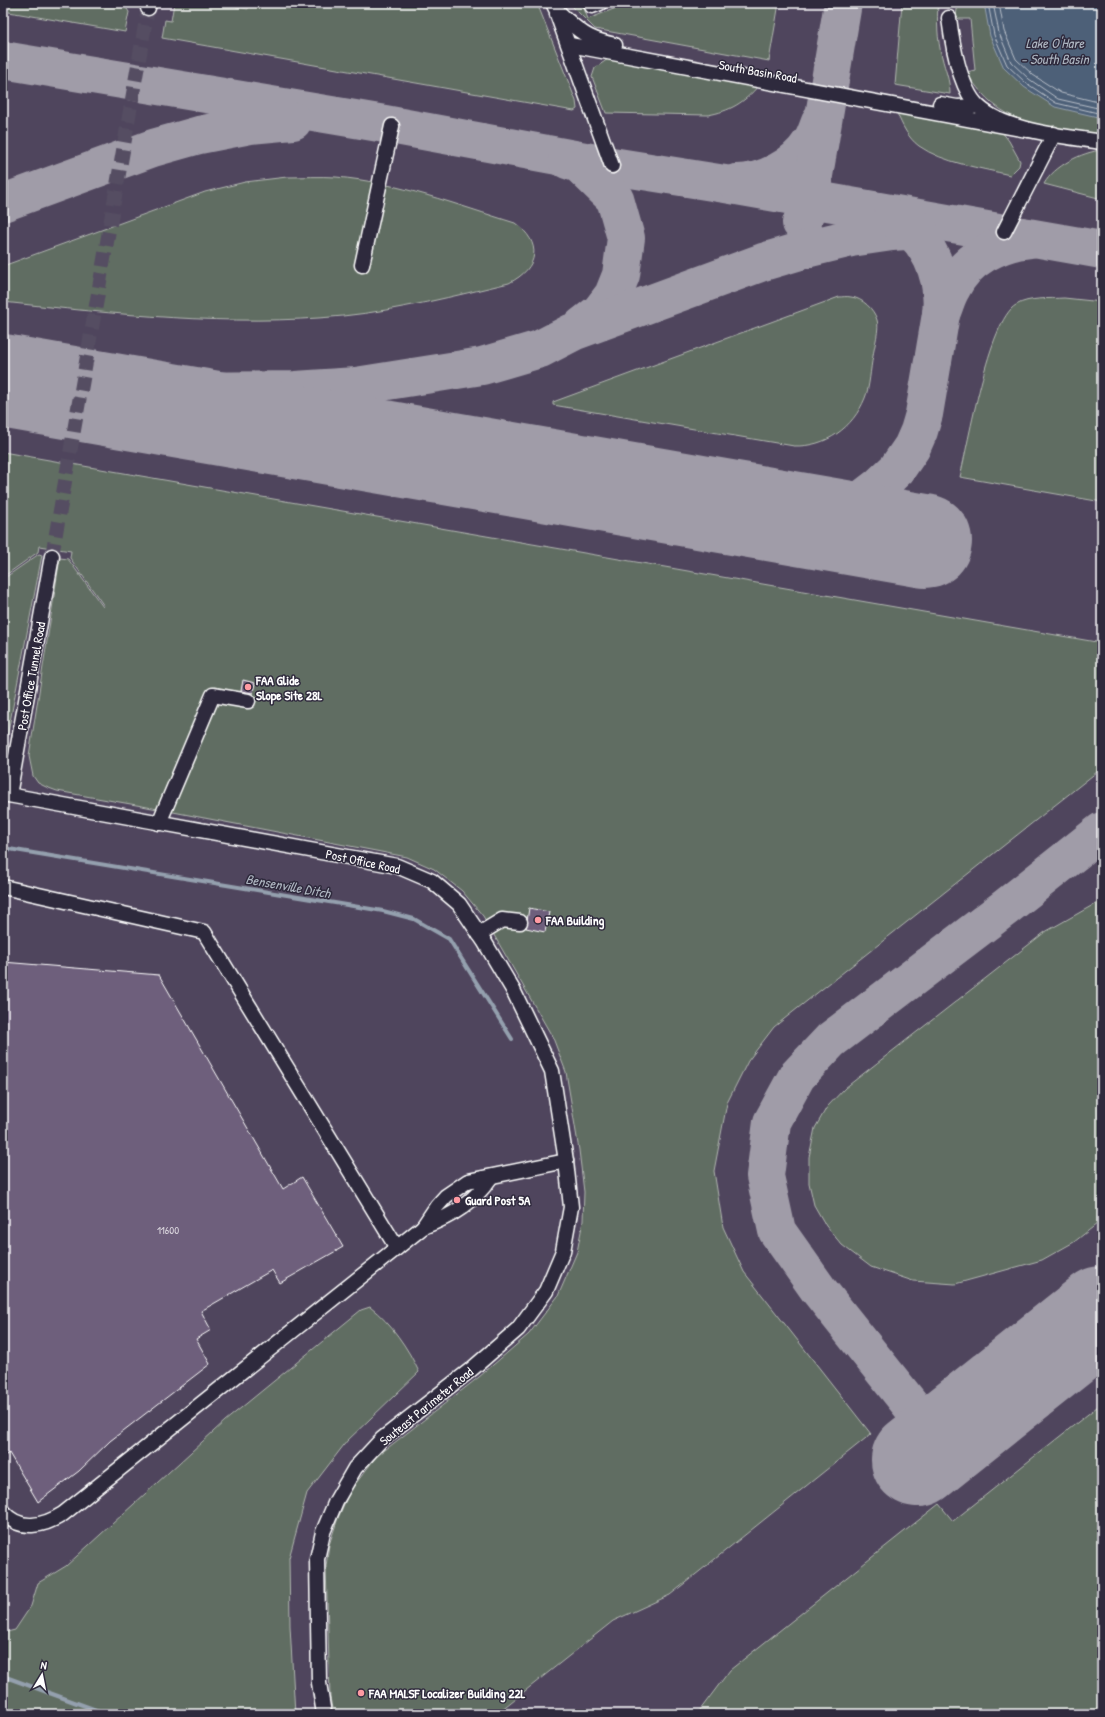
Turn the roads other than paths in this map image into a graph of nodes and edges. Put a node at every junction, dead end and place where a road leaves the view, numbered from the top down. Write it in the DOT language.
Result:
graph roads {
  1 [pos="591,3"];
  2 [pos="600,3"];
  3 [pos="554,6"];
  4 [pos="948,18"];
  5 [pos="570,46"];
  6 [pos="977,106"];
  7 [pos="392,126"];
  8 [pos="1027,130"];
  9 [pos="1054,134"];
  10 [pos="1102,142"];
  11 [pos="612,166"];
  12 [pos="1004,232"];
  13 [pos="362,265"];
  14 [pos="52,556"];
  15 [pos="248,701"];
  16 [pos="6,795"];
  17 [pos="159,823"];
  18 [pos="3,887"];
  19 [pos="520,922"];
  20 [pos="479,934"];
  21 [pos="566,1161"];
  22 [pos="397,1248"];
  23 [pos="3,1512"];
  24 [pos="324,1714"];
  1 -- 2 [label="lane"];
  3 -- 5 [label="lane"];
  3 -- 6 [label="lane, South Basin Road"];
  4 -- 6 [label="lane"];
  5 -- 8 [label="lane"];
  5 -- 11 [label="lane"];
  6 -- 8 [label="lane"];
  7 -- 13 [label="lane"];
  8 -- 9 [label="lane"];
  9 -- 10 [label="lane"];
  9 -- 12 [label="lane"];
  14 -- 16 [label="lane, Post Office Tunnel Road"];
  15 -- 17 [label="lane"];
  16 -- 17 [label="lane, Post Office Road"];
  17 -- 20 [label="lane, Post Office Road"];
  18 -- 22 [label="lane"];
  19 -- 20 [label="lane"];
  20 -- 21 [label="lane, Post Office Road"];
  21 -- 22 [label="lane"];
  21 -- 24 [label="lane, Souteast Parimeter Road"];
  22 -- 23 [label="lane"];
}
